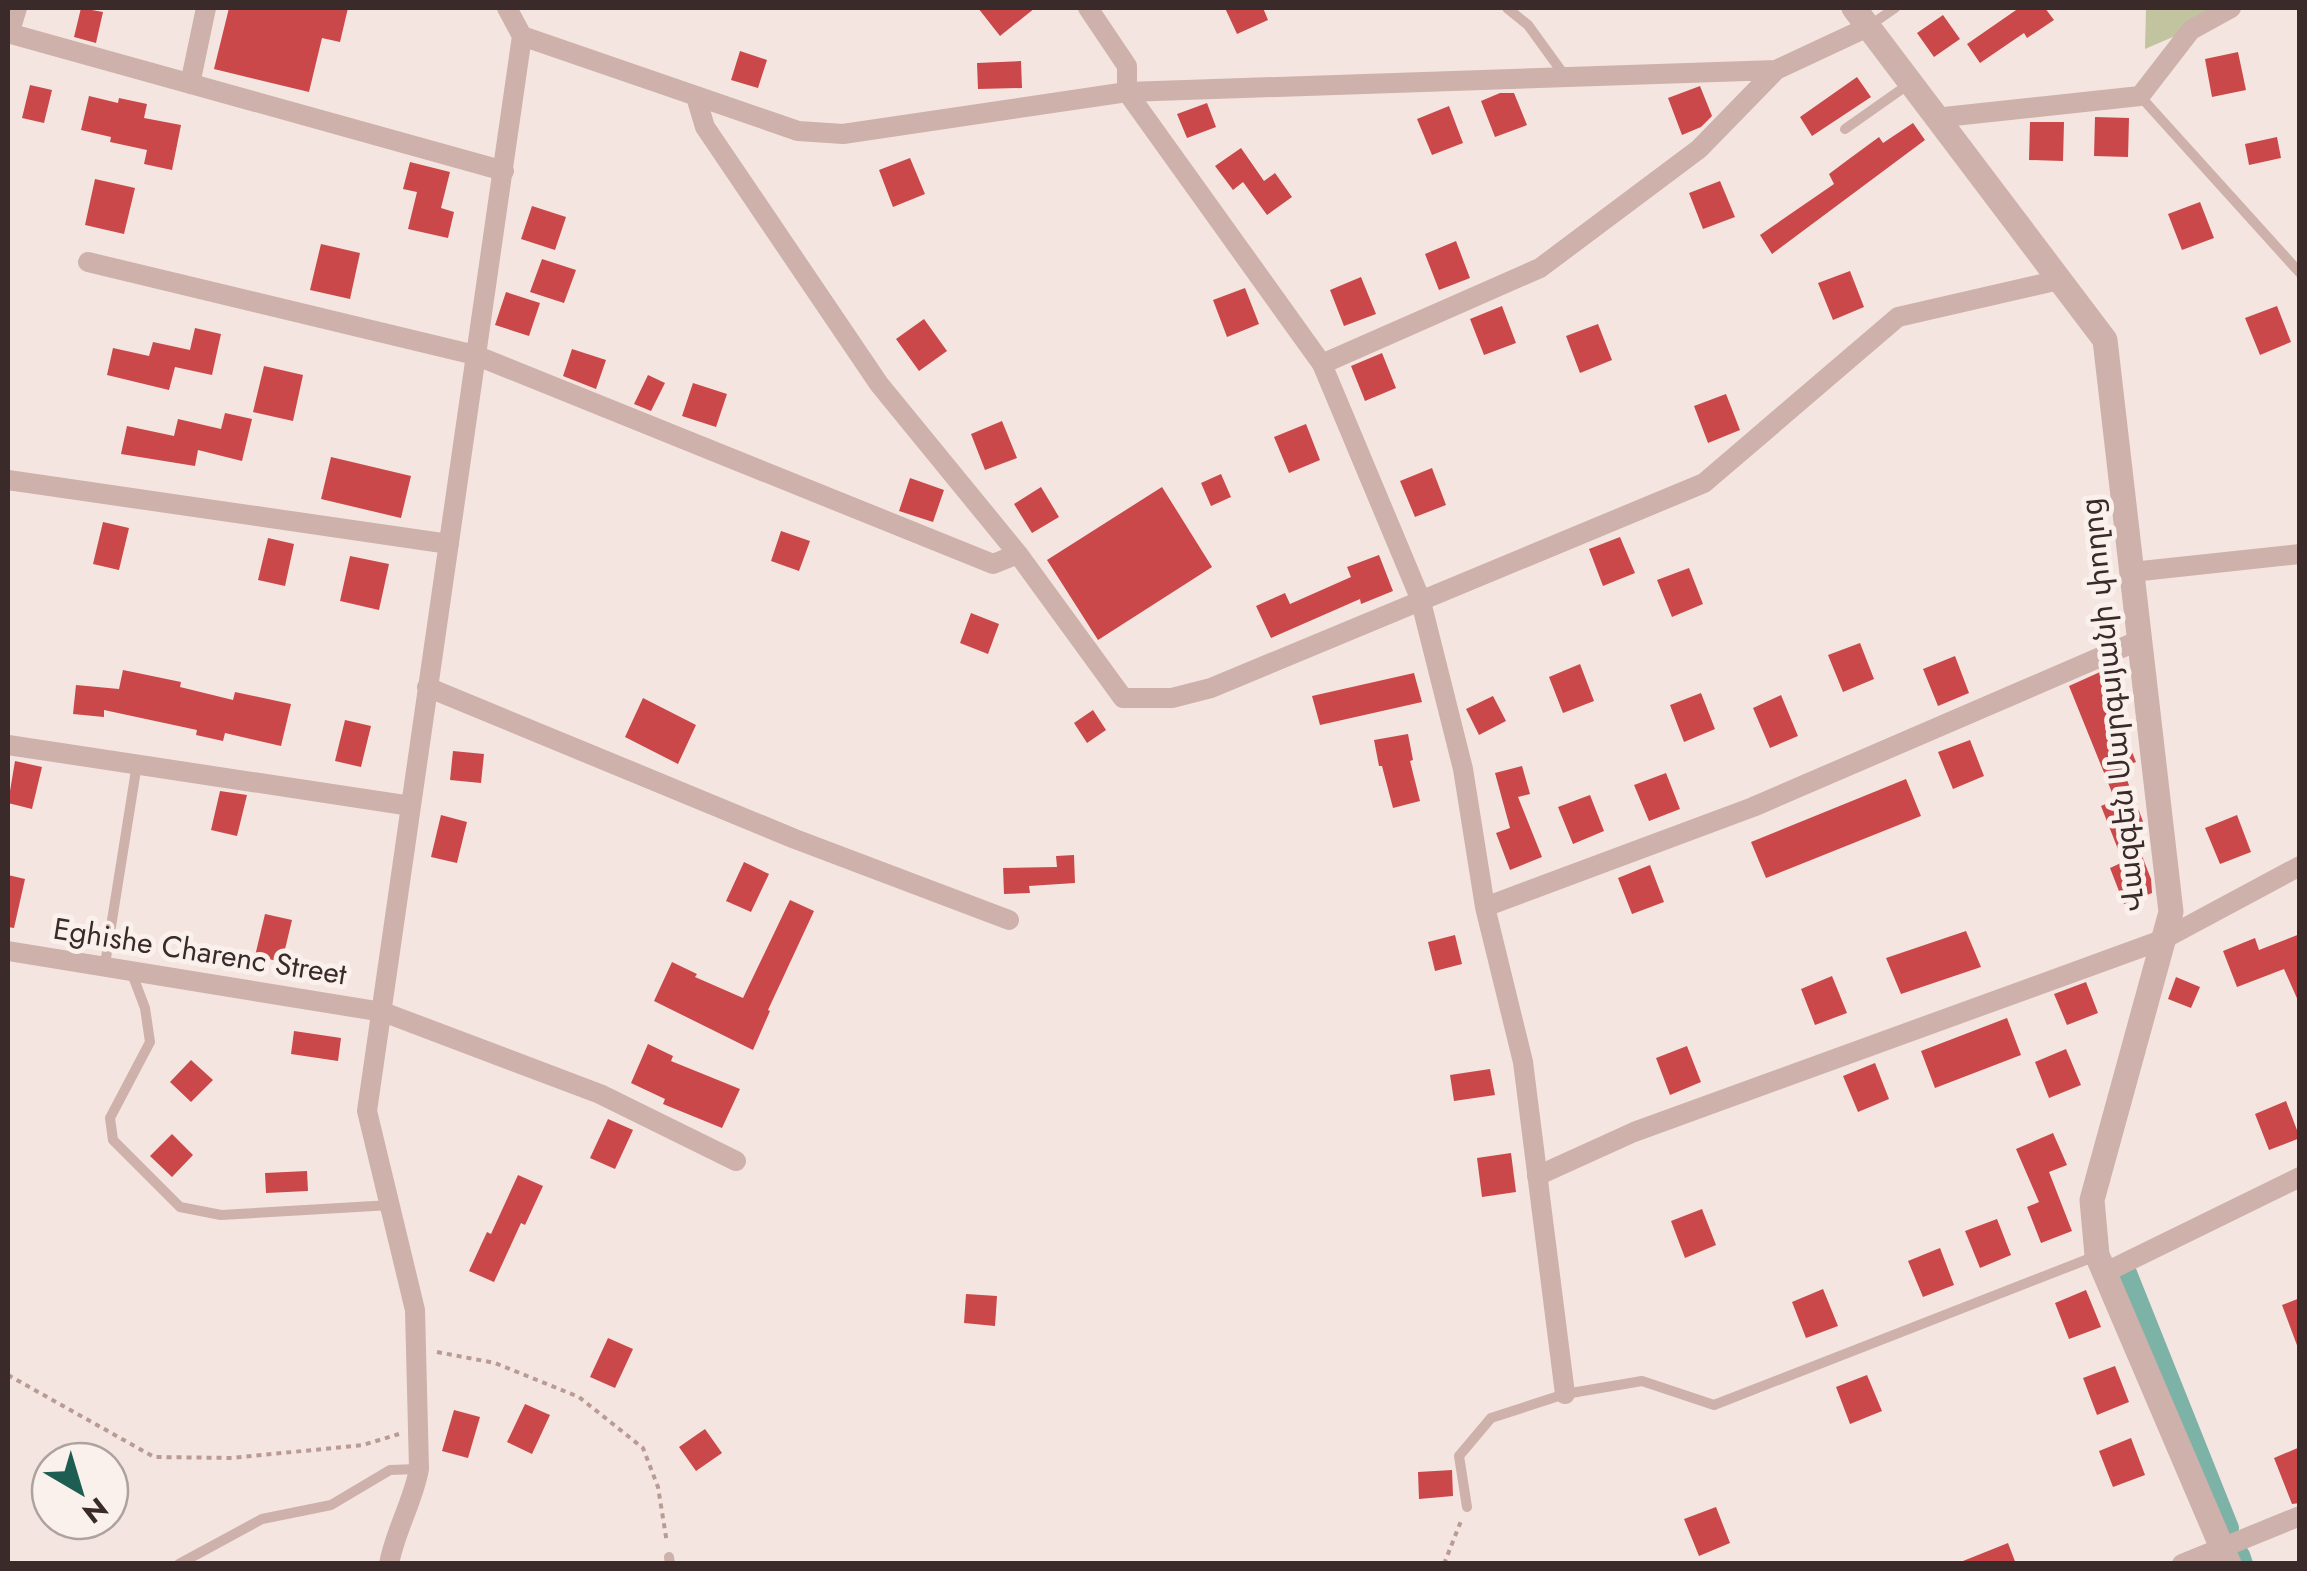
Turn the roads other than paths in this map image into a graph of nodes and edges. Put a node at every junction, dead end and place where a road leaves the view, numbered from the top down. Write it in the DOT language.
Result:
graph roads {
  1 [pos="17,8"];
  2 [pos="206,8"];
  3 [pos="507,8"];
  4 [pos="1088,8"];
  5 [pos="1508,8"];
  6 [pos="1895,8"];
  7 [pos="2231,8"];
  8 [pos="1861,17"];
  9 [pos="8,34"];
  10 [pos="522,36"];
  11 [pos="1776,70"];
  12 [pos="1565,77"];
  13 [pos="1909,83"];
  14 [pos="190,84"];
  15 [pos="1126,92"];
  16 [pos="2140,96"];
  17 [pos="696,97"];
  18 [pos="1935,118"];
  19 [pos="1845,129"];
  20 [pos="504,171"];
  21 [pos="88,262"];
  22 [pos="2300,273"];
  23 [pos="2059,280"];
  24 [pos="475,356"];
  25 [pos="1322,364"];
  26 [pos="8,480"];
  27 [pos="449,544"];
  28 [pos="1018,554"];
  29 [pos="2300,554"];
  30 [pos="2132,572"];
  31 [pos="1420,598"];
  32 [pos="2140,640"];
  33 [pos="427,688"];
  34 [pos="8,745"];
  35 [pos="137,764"];
  36 [pos="411,806"];
  37 [pos="2300,866"];
  38 [pos="1486,907"];
  39 [pos="1009,920"];
  40 [pos="2162,940"];
  41 [pos="8,951"];
  42 [pos="104,964"];
  43 [pos="130,968"];
  44 [pos="383,1012"];
  45 [pos="736,1161"];
  46 [pos="1537,1176"];
  47 [pos="2300,1177"];
  48 [pos="392,1205"];
  49 [pos="2101,1264"];
  50 [pos="1564,1394"];
  51 [pos="419,1469"];
  52 [pos="1467,1507"];
  53 [pos="2300,1516"];
  54 [pos="2226,1555"];
  55 [pos="179,1564"];
  56 [pos="388,1564"];
  57 [pos="2182,1564"];
  1 -- 9 [label="street"];
  2 -- 14 [label="street"];
  3 -- 10 [label="street"];
  4 -- 15 [label="street"];
  5 -- 12 [label="lane"];
  6 -- 8 [label="lane"];
  7 -- 16 [label="street"];
  8 -- 11 [label="street"];
  8 -- 13 [label="street, Վազգեն Սարգսյանի փողոց"];
  9 -- 14 [label="street"];
  10 -- 17 [label="street"];
  10 -- 20 [label="street"];
  11 -- 12 [label="street"];
  11 -- 25 [label="street"];
  12 -- 15 [label="street"];
  13 -- 18 [label="street, Վազգեն Սարգսյանի փողոց"];
  13 -- 19 [label="lane"];
  14 -- 20 [label="street"];
  15 -- 17 [label="street"];
  15 -- 25 [label="street"];
  16 -- 18 [label="street"];
  16 -- 22 [label="lane"];
  17 -- 28 [label="street"];
  18 -- 23 [label="street, Վազգեն Սարգսյանի փողոց"];
  20 -- 24 [label="street"];
  21 -- 24 [label="street"];
  23 -- 30 [label="street, Վազգեն Սարգսյանի փողոց"];
  23 -- 31 [label="street"];
  24 -- 27 [label="street"];
  24 -- 28 [label="street"];
  25 -- 31 [label="street"];
  26 -- 27 [label="street"];
  27 -- 33 [label="street"];
  28 -- 31 [label="street"];
  29 -- 30 [label="street"];
  30 -- 32 [label="street, Վազգեն Սարգսյանի փողոց"];
  31 -- 38 [label="street"];
  32 -- 38 [label="street"];
  32 -- 40 [label="street, Վազգեն Սարգսյանի փողոց"];
  33 -- 36 [label="street"];
  33 -- 39 [label="street"];
  34 -- 35 [label="street"];
  35 -- 36 [label="street"];
  35 -- 42 [label="lane"];
  36 -- 44 [label="street"];
  37 -- 40 [label="street"];
  38 -- 46 [label="street"];
  40 -- 46 [label="street"];
  40 -- 49 [label="street, Վազգեն Սարգսյանի փողոց"];
  41 -- 42 [label="street, Eghishe Charenc Street"];
  42 -- 43 [label="street, Eghishe Charenc Street"];
  43 -- 44 [label="street, Eghishe Charenc Street"];
  43 -- 48 [label="lane"];
  44 -- 45 [label="street, Eghishe Charenc Street"];
  44 -- 48 [label="street"];
  46 -- 50 [label="street"];
  47 -- 49 [label="street"];
  48 -- 51 [label="street"];
  49 -- 50 [label="lane"];
  49 -- 54 [label="street, Վազգեն Սարգսյանի փողոց"];
  50 -- 52 [label="lane"];
  51 -- 55 [label="lane"];
  51 -- 56 [label="street"];
  53 -- 54 [label="street"];
  54 -- 57 [label="street"];
}
